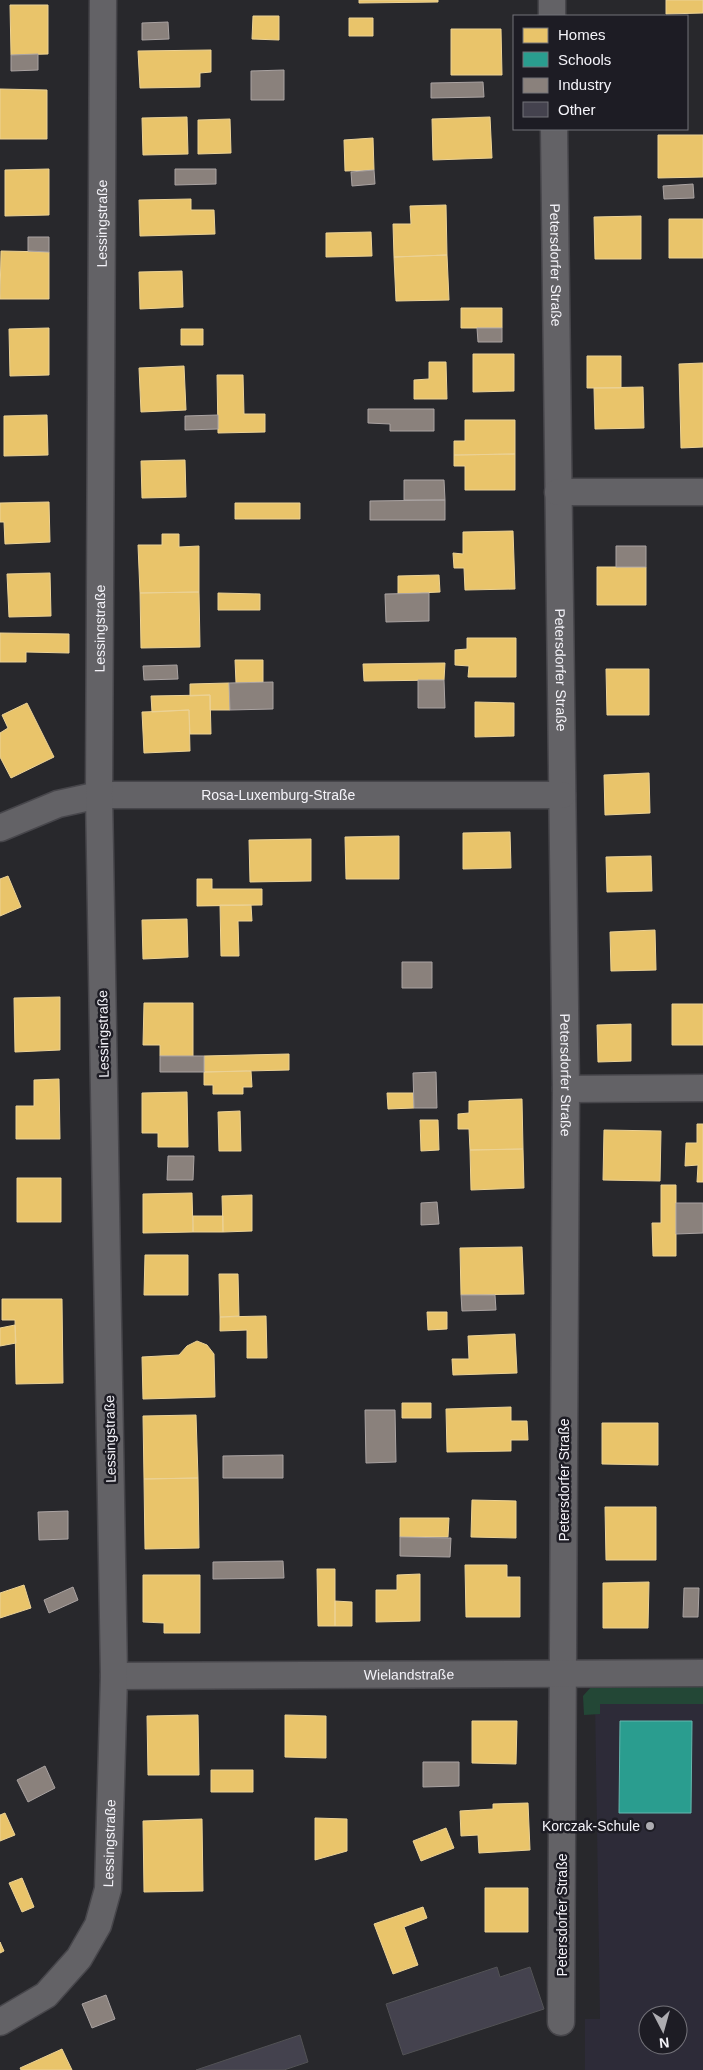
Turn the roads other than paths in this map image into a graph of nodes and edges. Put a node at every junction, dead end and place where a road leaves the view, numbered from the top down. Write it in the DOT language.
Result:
graph roads {
  1 [pos="103,0"];
  2 [pos="552,0"];
  3 [pos="552,15"];
  4 [pos="554,130"];
  5 [pos="558,492"];
  6 [pos="703,492"];
  7 [pos="99,795"];
  8 [pos="562,795"];
  9 [pos="0,828"];
  10 [pos="703,1088"];
  11 [pos="566,1089"];
  12 [pos="703,1673"];
  13 [pos="563,1674"];
  14 [pos="114,1676"];
  15 [pos="0,2022"];
  16 [pos="561,2022"];
  1 -- 7 [label="street, Lessingstraße"];
  2 -- 3 [label="street"];
  4 -- 5 [label="street, Petersdorfer Straße"];
  5 -- 6 [label="street"];
  5 -- 8 [label="street, Petersdorfer Straße"];
  7 -- 8 [label="street, Rosa-Luxemburg-Straße"];
  7 -- 9 [label="street, Rosa-Luxemburg-Straße"];
  7 -- 14 [label="street, Lessingstraße"];
  8 -- 11 [label="street, Petersdorfer Straße"];
  10 -- 11 [label="street"];
  11 -- 13 [label="street, Petersdorfer Straße"];
  12 -- 13 [label="street, Wielandstraße"];
  13 -- 14 [label="street, Wielandstraße"];
  13 -- 16 [label="street, Petersdorfer Straße"];
  14 -- 15 [label="street, Lessingstraße"];
}
